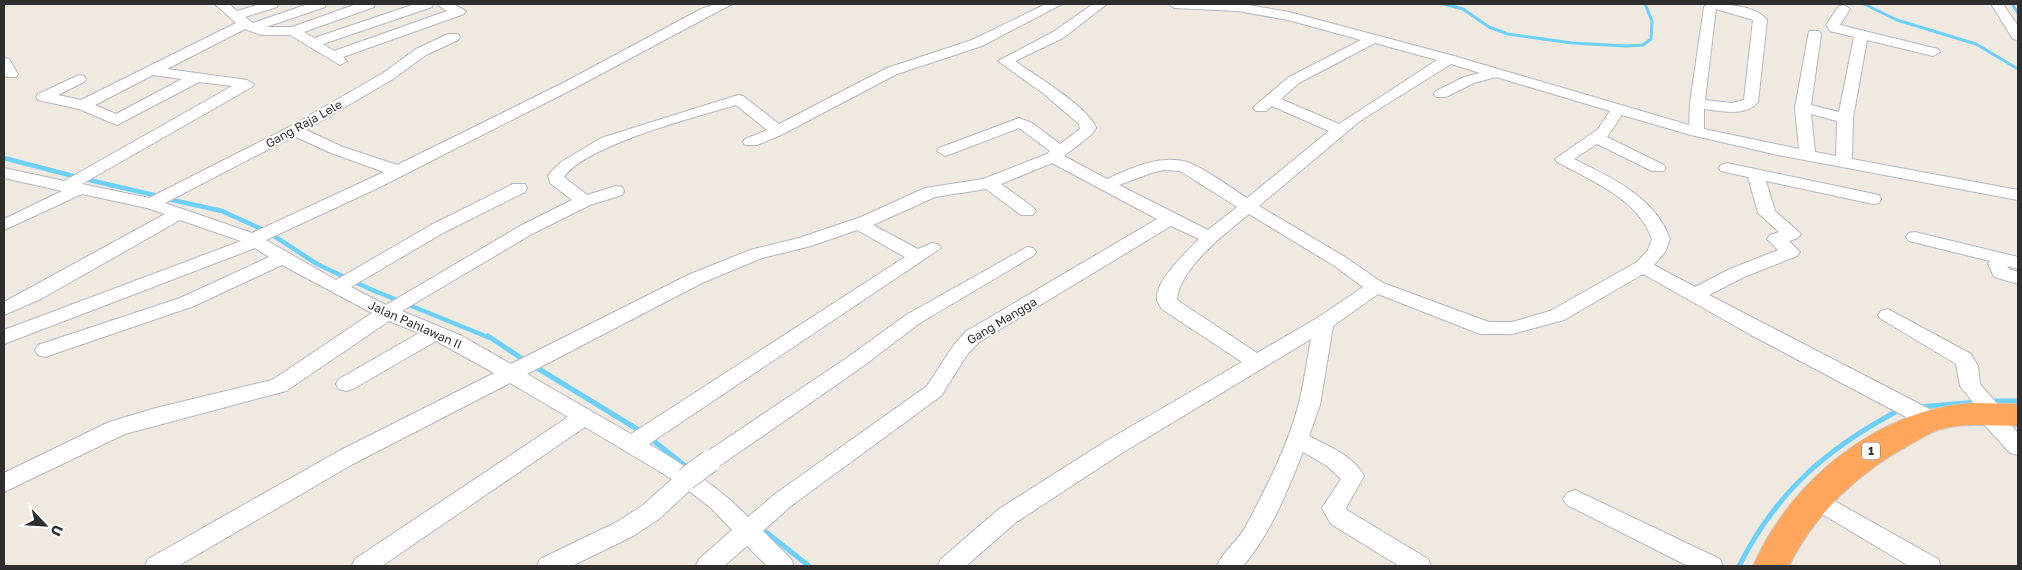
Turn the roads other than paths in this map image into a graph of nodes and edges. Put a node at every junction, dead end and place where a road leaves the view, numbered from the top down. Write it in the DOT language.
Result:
graph roads {
  1 [pos="221,4"];
  2 [pos="272,4"];
  3 [pos="320,4"];
  4 [pos="370,4"];
  5 [pos="427,4"];
  6 [pos="442,4"];
  7 [pos="726,4"];
  8 [pos="1056,4"];
  9 [pos="1101,4"];
  10 [pos="1174,4"];
  11 [pos="1997,6"];
  12 [pos="1844,10"];
  13 [pos="2018,10"];
  14 [pos="244,22"];
  15 [pos="293,31"];
  16 [pos="1814,34"];
  17 [pos="1861,35"];
  18 [pos="2018,36"];
  19 [pos="453,37"];
  20 [pos="1373,39"];
  21 [pos="977,42"];
  22 [pos="312,44"];
  23 [pos="1933,52"];
  24 [pos="1449,60"];
  25 [pos="1005,61"];
  26 [pos="152,71"];
  27 [pos="1496,73"];
  28 [pos="198,77"];
  29 [pos="79,79"];
  30 [pos="1441,94"];
  31 [pos="1697,103"];
  32 [pos="83,105"];
  33 [pos="1803,108"];
  34 [pos="1618,110"];
  35 [pos="1844,118"];
  36 [pos="294,130"];
  37 [pos="1340,130"];
  38 [pos="778,131"];
  39 [pos="1696,132"];
  40 [pos="1597,138"];
  41 [pos="751,142"];
  42 [pos="945,151"];
  43 [pos="1057,154"];
  44 [pos="1807,155"];
  45 [pos="1839,161"];
  46 [pos="1658,168"];
  47 [pos="1727,168"];
  48 [pos="398,171"];
  49 [pos="1756,175"];
  50 [pos="8,178"];
  51 [pos="989,183"];
  52 [pos="1824,184"];
  53 [pos="1106,185"];
  54 [pos="72,188"];
  55 [pos="519,188"];
  56 [pos="616,191"];
  57 [pos="2018,195"];
  58 [pos="1873,199"];
  59 [pos="584,200"];
  60 [pos="152,204"];
  61 [pos="1248,207"];
  62 [pos="1027,211"];
  63 [pos="180,213"];
  64 [pos="1170,219"];
  65 [pos="859,224"];
  66 [pos="4,225"];
  67 [pos="262,236"];
  68 [pos="1210,237"];
  69 [pos="1915,237"];
  70 [pos="1026,252"];
  71 [pos="283,258"];
  72 [pos="2010,261"];
  73 [pos="1643,266"];
  74 [pos="2018,278"];
  75 [pos="339,286"];
  76 [pos="1376,287"];
  77 [pos="1694,294"];
  78 [pos="398,305"];
  79 [pos="4,309"];
  80 [pos="1888,315"];
  81 [pos="60,317"];
  82 [pos="1324,323"];
  83 [pos="436,332"];
  84 [pos="4,337"];
  85 [pos="76,338"];
  86 [pos="45,350"];
  87 [pos="1258,363"];
  88 [pos="513,372"];
  89 [pos="346,384"];
  90 [pos="1970,386"];
  91 [pos="1998,413"];
  92 [pos="584,416"];
  93 [pos="1925,418"];
  94 [pos="1298,439"];
  95 [pos="634,443"];
  96 [pos="2018,447"];
  97 [pos="687,479"];
  98 [pos="4,482"];
  99 [pos="1575,499"];
  100 [pos="1815,499"];
  101 [pos="750,529"];
  102 [pos="157,566"];
  103 [pos="364,566"];
  104 [pos="549,566"];
  105 [pos="708,566"];
  106 [pos="782,566"];
  107 [pos="950,566"];
  108 [pos="1229,566"];
  109 [pos="1419,566"];
  110 [pos="1710,566"];
  111 [pos="1771,566"];
  112 [pos="1929,566"];
  1 -- 14 [label="street"];
  2 -- 14 [label="street"];
  3 -- 14 [label="street"];
  4 -- 15 [label="street"];
  5 -- 22 [label="street"];
  6 -- 22 [label="street"];
  7 -- 48 [label="street"];
  8 -- 21 [label="street"];
  9 -- 25 [label="street"];
  10 -- 20 [label="street"];
  11 -- 13 [label="street"];
  11 -- 18 [label="street"];
  12 -- 17 [label="street"];
  14 -- 15 [label="street"];
  14 -- 26 [label="street"];
  15 -- 22 [label="street"];
  16 -- 33 [label="street"];
  17 -- 23 [label="street"];
  17 -- 35 [label="street"];
  19 -- 36 [label="street, Gang Raja Lele"];
  20 -- 24 [label="street"];
  20 -- 37 [label="street"];
  21 -- 25 [label="street"];
  21 -- 38 [label="street"];
  24 -- 27 [label="street"];
  24 -- 37 [label="street"];
  25 -- 43 [label="street"];
  26 -- 28 [label="street"];
  26 -- 32 [label="street"];
  27 -- 30 [label="street"];
  27 -- 34 [label="street"];
  28 -- 32 [label="street"];
  28 -- 54 [label="street"];
  29 -- 32 [label="street"];
  31 -- 31 [label="street"];
  31 -- 39 [label="street"];
  33 -- 35 [label="street"];
  33 -- 44 [label="street"];
  34 -- 39 [label="street"];
  34 -- 40 [label="street"];
  35 -- 45 [label="street"];
  36 -- 48 [label="street"];
  36 -- 60 [label="street, Gang Raja Lele"];
  37 -- 61 [label="street"];
  38 -- 41 [label="street"];
  38 -- 59 [label="street"];
  39 -- 44 [label="street"];
  40 -- 46 [label="street"];
  40 -- 73 [label="street"];
  42 -- 43 [label="street"];
  43 -- 51 [label="street"];
  43 -- 53 [label="street"];
  44 -- 45 [label="street"];
  45 -- 52 [label="street"];
  45 -- 57 [label="street"];
  47 -- 49 [label="street"];
  48 -- 67 [label="street"];
  49 -- 58 [label="street"];
  49 -- 77 [label="street"];
  50 -- 54 [label="street, Jalan Pahlawan II"];
  51 -- 62 [label="street"];
  51 -- 65 [label="street"];
  53 -- 61 [label="street"];
  53 -- 64 [label="street"];
  54 -- 60 [label="street, Jalan Pahlawan II"];
  54 -- 66 [label="street"];
  55 -- 75 [label="street"];
  56 -- 59 [label="street"];
  59 -- 78 [label="street"];
  60 -- 63 [label="street, Jalan Pahlawan II"];
  61 -- 68 [label="street"];
  61 -- 76 [label="street"];
  63 -- 67 [label="street, Jalan Pahlawan II"];
  63 -- 79 [label="street"];
  64 -- 68 [label="street"];
  64 -- 101 [label="street, Gang Mangga"];
  65 -- 88 [label="street"];
  65 -- 95 [label="street"];
  67 -- 71 [label="street, Jalan Pahlawan II"];
  67 -- 81 [label="street"];
  68 -- 87 [label="street"];
  69 -- 72 [label="street"];
  70 -- 97 [label="street, bridge"];
  71 -- 75 [label="street, Jalan Pahlawan II"];
  71 -- 85 [label="street"];
  72 -- 74 [label="street"];
  73 -- 76 [label="street"];
  73 -- 77 [label="street"];
  75 -- 78 [label="street, Jalan Pahlawan II"];
  76 -- 82 [label="street"];
  77 -- 93 [label="street"];
  78 -- 83 [label="street, Jalan Pahlawan II"];
  78 -- 98 [label="street"];
  80 -- 90 [label="street"];
  81 -- 84 [label="street"];
  81 -- 85 [label="street"];
  82 -- 87 [label="street"];
  82 -- 94 [label="street"];
  83 -- 88 [label="street, Jalan Pahlawan II"];
  83 -- 89 [label="street"];
  85 -- 86 [label="street"];
  87 -- 107 [label="street"];
  88 -- 92 [label="street, Jalan Pahlawan II"];
  88 -- 102 [label="street"];
  90 -- 91 [label="street"];
  91 -- 93 [label="highway, 1"];
  91 -- 96 [label="street"];
  92 -- 95 [label="street, Jalan Pahlawan II"];
  92 -- 103 [label="street"];
  93 -- 100 [label="highway, 1"];
  94 -- 108 [label="street"];
  94 -- 109 [label="street"];
  95 -- 97 [label="street, Jalan Pahlawan II"];
  97 -- 101 [label="street, Jalan Pahlawan II"];
  97 -- 104 [label="street"];
  99 -- 110 [label="street"];
  100 -- 111 [label="highway, 1"];
  100 -- 112 [label="street"];
  101 -- 105 [label="street, Gang Mangga"];
  101 -- 106 [label="street, Jalan Pahlawan II"];
}
